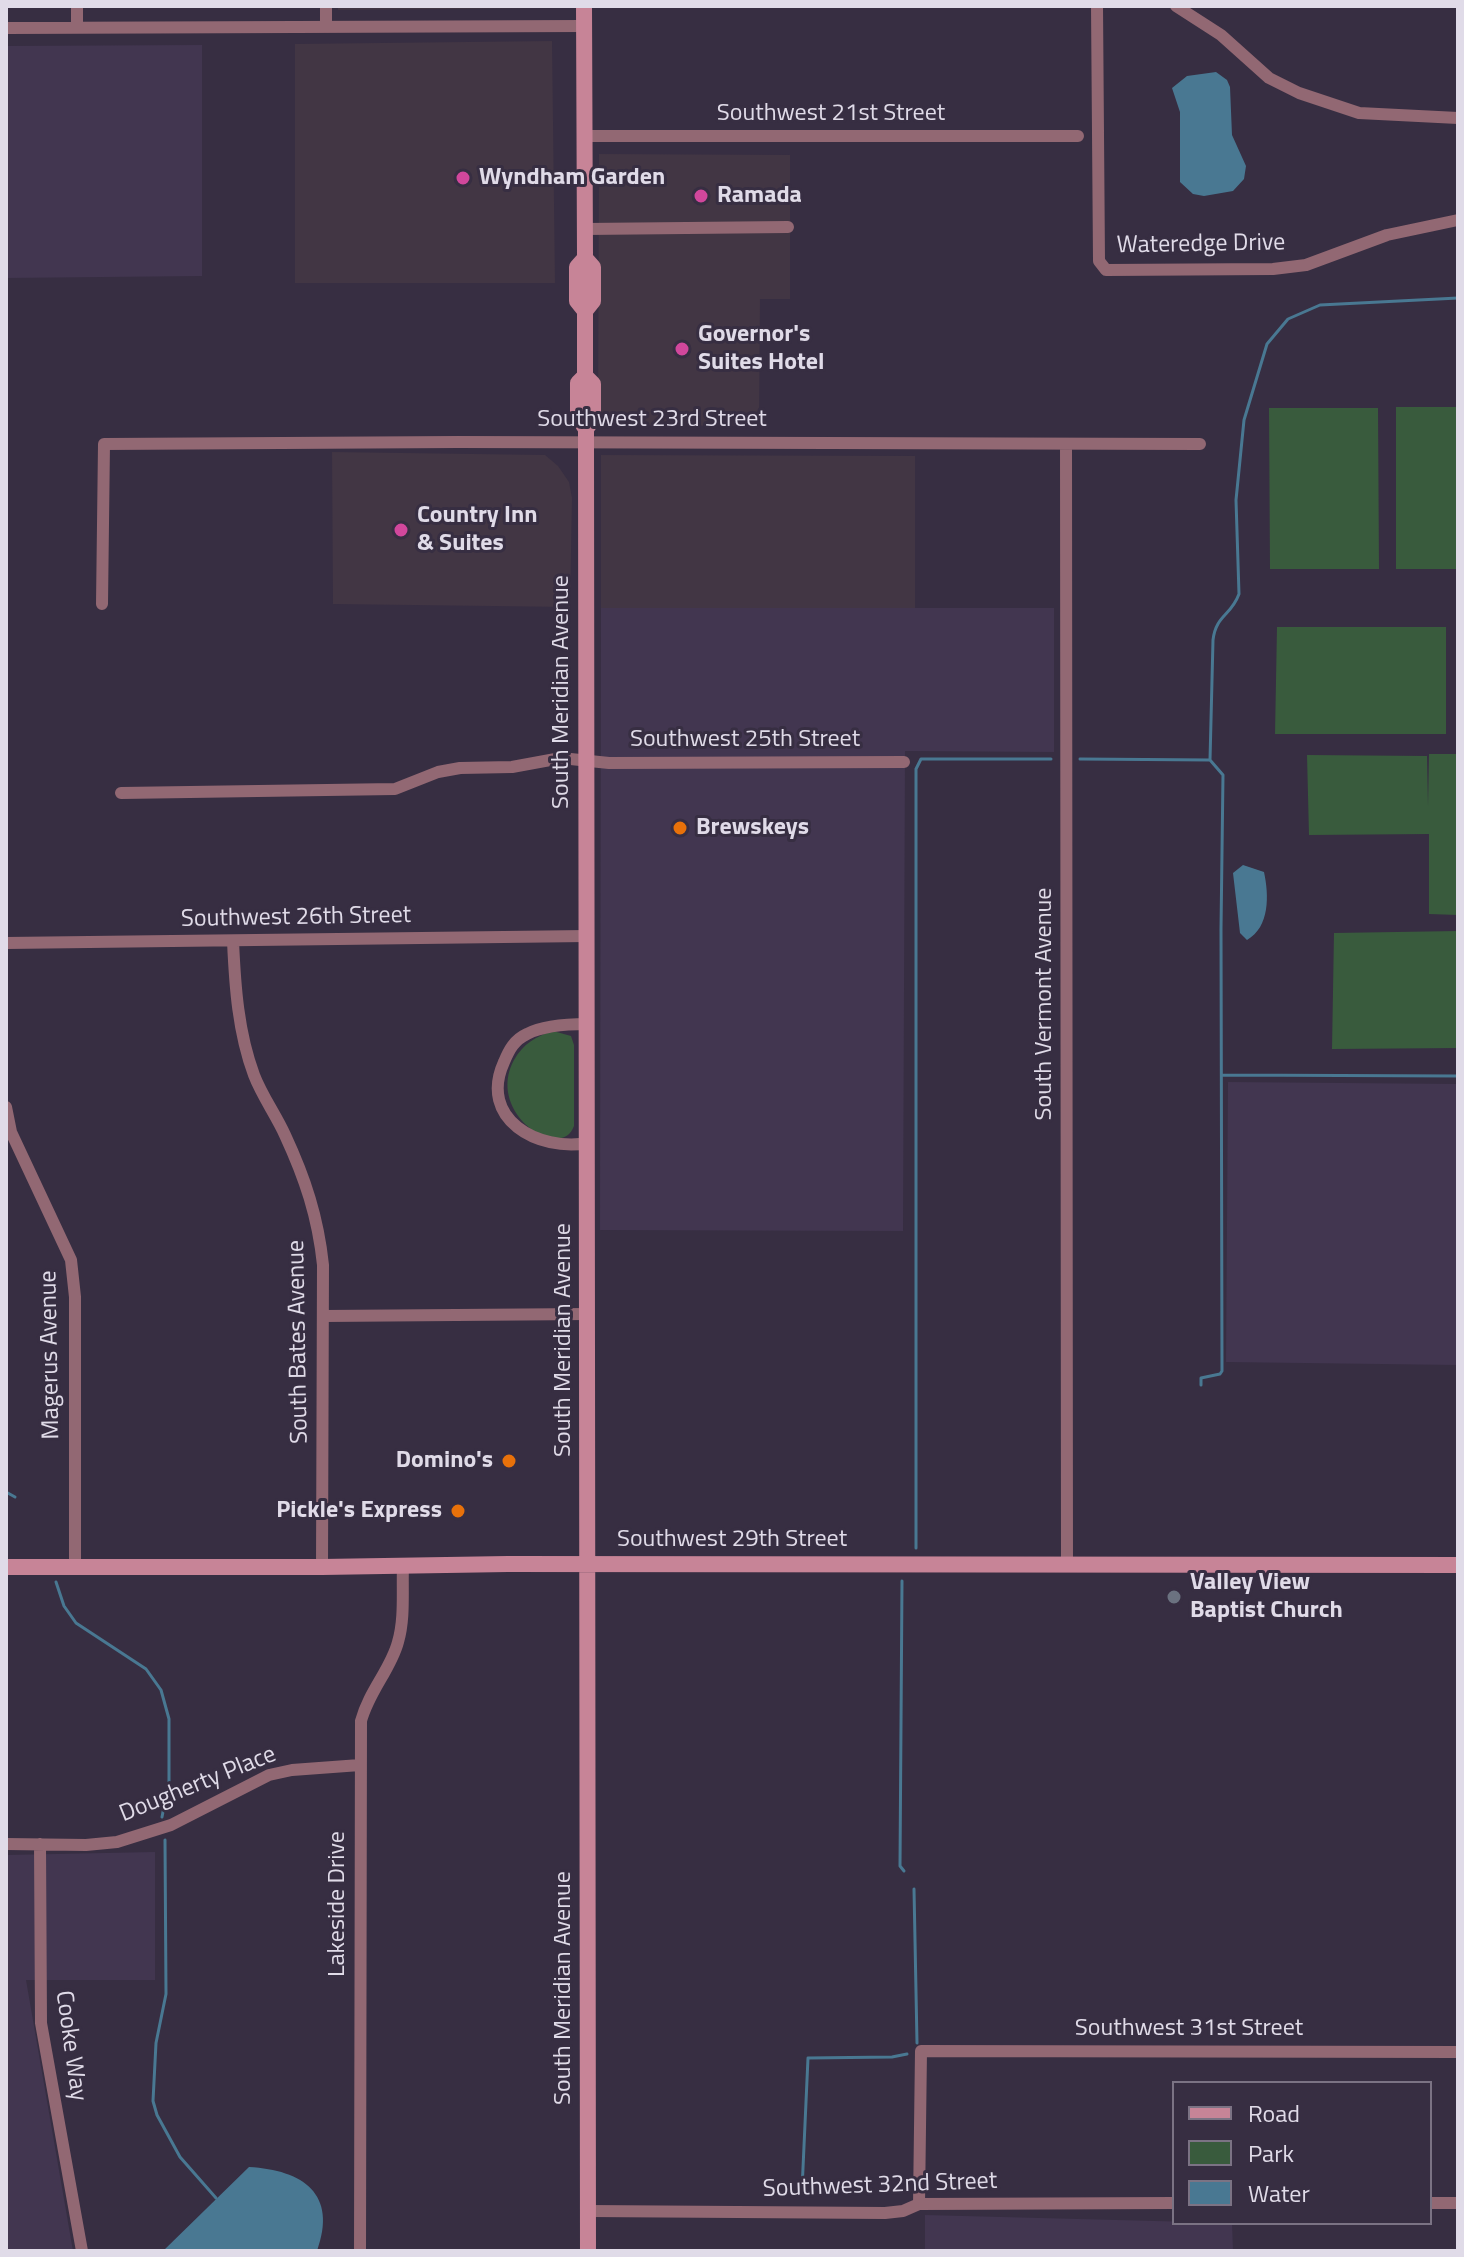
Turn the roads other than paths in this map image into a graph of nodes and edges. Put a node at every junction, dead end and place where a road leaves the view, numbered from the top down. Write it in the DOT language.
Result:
graph roads {
  1 [pos="77,6"];
  2 [pos="326,6"];
  3 [pos="584,6"];
  4 [pos="1097,6"];
  5 [pos="1176,6"];
  6 [pos="326,26"];
  7 [pos="584,26"];
  8 [pos="77,27"];
  9 [pos="6,28"];
  10 [pos="1458,118"];
  11 [pos="585,136"];
  12 [pos="1078,136"];
  13 [pos="1458,220"];
  14 [pos="788,227"];
  15 [pos="585,229"];
  16 [pos="586,435"];
  17 [pos="1066,444"];
  18 [pos="1200,444"];
  19 [pos="102,604"];
  20 [pos="586,761"];
  21 [pos="904,762"];
  22 [pos="121,793"];
  23 [pos="587,936"];
  24 [pos="233,941"];
  25 [pos="6,943"];
  26 [pos="587,1024"];
  27 [pos="6,1107"];
  28 [pos="588,1143"];
  29 [pos="588,1314"];
  30 [pos="324,1316"];
  31 [pos="587,1564"];
  32 [pos="1067,1564"];
  33 [pos="1458,1565"];
  34 [pos="403,1566"];
  35 [pos="6,1567"];
  36 [pos="322,1567"];
  37 [pos="75,1568"];
  38 [pos="360,1765"];
  39 [pos="6,1844"];
  40 [pos="40,1844"];
  41 [pos="1458,2052"];
  42 [pos="1172,2203"];
  43 [pos="1432,2203"];
  44 [pos="1458,2203"];
  45 [pos="919,2204"];
  46 [pos="588,2211"];
  47 [pos="82,2251"];
  48 [pos="360,2251"];
  49 [pos="588,2251"];
  1 -- 8 [label="street"];
  2 -- 6 [label="street"];
  3 -- 7 [label="main road, South Meridian Avenue"];
  4 -- 13 [label="street, Wateredge Drive"];
  5 -- 10 [label="street"];
  6 -- 7 [label="street"];
  6 -- 8 [label="street"];
  7 -- 11 [label="main road, South Meridian Avenue"];
  8 -- 9 [label="street"];
  11 -- 12 [label="street, Southwest 21st Street"];
  11 -- 15 [label="main road, South Meridian Avenue"];
  14 -- 15 [label="street"];
  15 -- 16 [label="main road, South Meridian Avenue"];
  16 -- 17 [label="street, Southwest 23rd Street"];
  16 -- 19 [label="street, Southwest 23rd Street"];
  16 -- 20 [label="main road, South Meridian Avenue"];
  17 -- 18 [label="street, Southwest 23rd Street"];
  17 -- 32 [label="street, South Vermont Avenue"];
  20 -- 21 [label="street, Southwest 25th Street"];
  20 -- 22 [label="street, Southwest 25th Street"];
  20 -- 23 [label="main road, South Meridian Avenue"];
  23 -- 24 [label="street, Southwest 26th Street"];
  23 -- 26 [label="main road, South Meridian Avenue"];
  24 -- 25 [label="street, Southwest 26th Street"];
  24 -- 30 [label="street, South Bates Avenue"];
  26 -- 28 [label="main road, South Meridian Avenue"];
  26 -- 28 [label="street"];
  27 -- 37 [label="street, Magerus Avenue"];
  28 -- 29 [label="main road, South Meridian Avenue"];
  29 -- 30 [label="street"];
  29 -- 31 [label="main road, South Meridian Avenue"];
  30 -- 36 [label="street, South Bates Avenue"];
  31 -- 32 [label="main road, Southwest 29th Street"];
  31 -- 34 [label="main road, Southwest 29th Street"];
  31 -- 46 [label="main road, South Meridian Avenue"];
  32 -- 33 [label="main road, Southwest 29th Street"];
  34 -- 36 [label="main road, Southwest 29th Street"];
  34 -- 38 [label="street, Lakeside Drive"];
  35 -- 37 [label="main road, Southwest 29th Street"];
  36 -- 37 [label="main road, Southwest 29th Street"];
  38 -- 40 [label="street, Dougherty Place"];
  38 -- 48 [label="street, Lakeside Drive"];
  39 -- 40 [label="street, Dougherty Place"];
  40 -- 47 [label="street, Cooke Way"];
  41 -- 45 [label="street, Southwest 31st Street"];
  42 -- 45 [label="street, Southwest 32nd Street"];
  43 -- 44 [label="street"];
  45 -- 46 [label="street, Southwest 32nd Street"];
  46 -- 49 [label="main road, South Meridian Avenue"];
}
